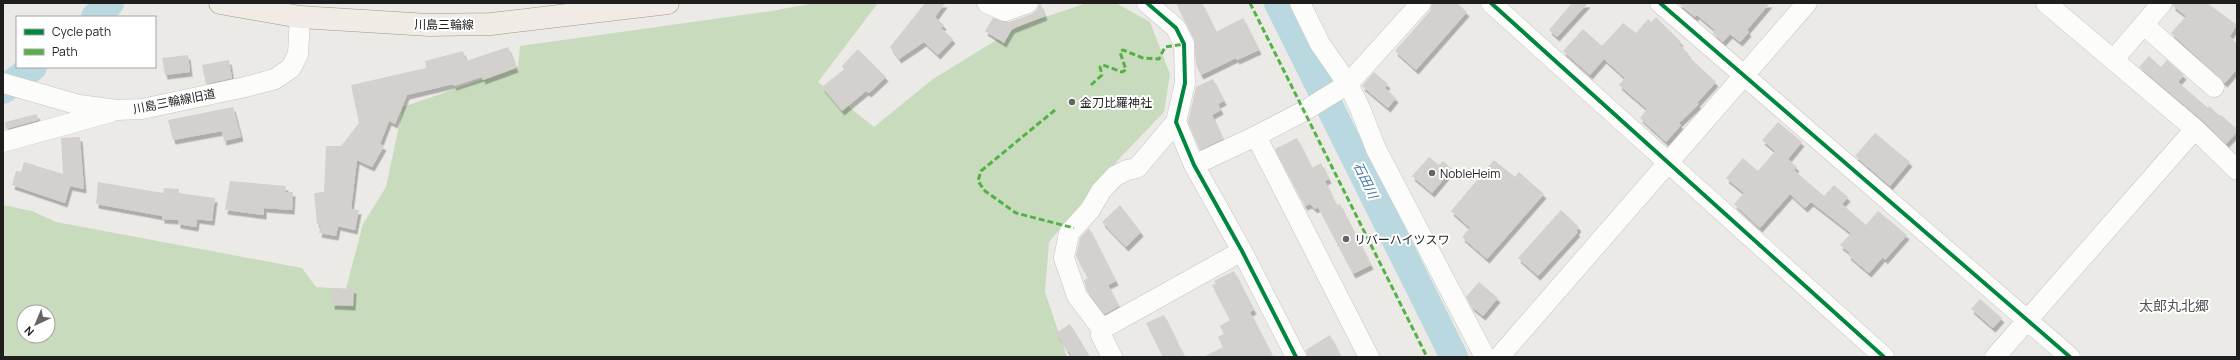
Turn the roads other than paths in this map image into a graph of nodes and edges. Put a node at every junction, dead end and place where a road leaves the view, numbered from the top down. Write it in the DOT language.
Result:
graph roads {
  1 [pos="220,3"];
  2 [pos="668,3"];
  3 [pos="987,3"];
  4 [pos="1028,3"];
  5 [pos="1147,3"];
  6 [pos="1300,3"];
  7 [pos="1421,3"];
  8 [pos="1491,3"];
  9 [pos="1660,3"];
  10 [pos="1807,3"];
  11 [pos="2046,3"];
  12 [pos="2162,3"];
  13 [pos="300,17"];
  14 [pos="2144,24"];
  15 [pos="2114,59"];
  16 [pos="1744,77"];
  17 [pos="3,83"];
  18 [pos="1348,84"];
  19 [pos="2214,87"];
  20 [pos="117,110"];
  21 [pos="1176,122"];
  22 [pos="2195,129"];
  23 [pos="1256,136"];
  24 [pos="3,142"];
  25 [pos="1668,164"];
  26 [pos="1194,165"];
  27 [pos="2237,170"];
  28 [pos="1242,251"];
  29 [pos="2028,320"];
  30 [pos="1102,329"];
  31 [pos="1112,357"];
  32 [pos="1296,357"];
  33 [pos="1369,357"];
  34 [pos="1485,357"];
  35 [pos="1499,357"];
  36 [pos="1884,357"];
  37 [pos="1995,357"];
  38 [pos="2070,357"];
  1 -- 13 [label="main road, 川島三輪線"];
  2 -- 13 [label="main road, 川島三輪線"];
  3 -- 4 [label="street"];
  5 -- 21 [label="street"];
  6 -- 18 [label="street"];
  7 -- 18 [label="street"];
  8 -- 25 [label="street"];
  9 -- 16 [label="street"];
  10 -- 16 [label="street"];
  11 -- 15 [label="street"];
  12 -- 14 [label="street"];
  13 -- 20 [label="street, 川島三輪線旧道"];
  14 -- 15 [label="street"];
  14 -- 19 [label="street"];
  15 -- 22 [label="street"];
  16 -- 25 [label="street"];
  16 -- 29 [label="street"];
  17 -- 20 [label="street, 川島三輪線旧道"];
  18 -- 23 [label="street"];
  18 -- 34 [label="street"];
  20 -- 24 [label="street"];
  21 -- 26 [label="street"];
  21 -- 30 [label="street"];
  22 -- 27 [label="street"];
  22 -- 29 [label="street"];
  23 -- 26 [label="street"];
  23 -- 33 [label="street"];
  25 -- 35 [label="street"];
  25 -- 36 [label="street"];
  26 -- 28 [label="street"];
  28 -- 30 [label="street"];
  28 -- 32 [label="street"];
  29 -- 37 [label="street"];
  29 -- 38 [label="street"];
  30 -- 31 [label="street"];
}
